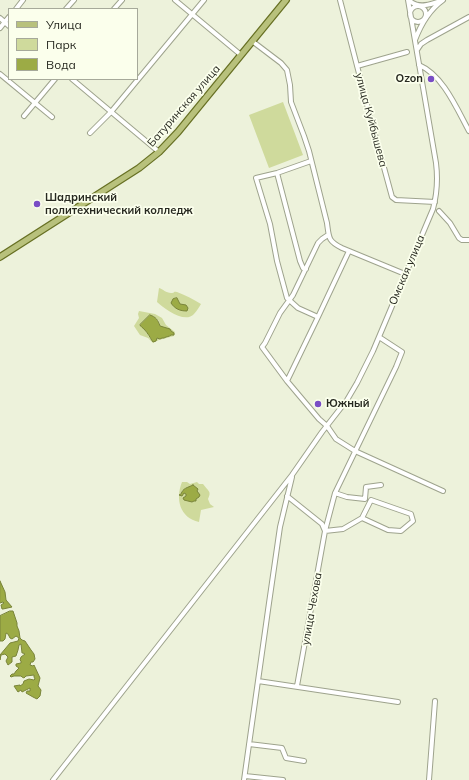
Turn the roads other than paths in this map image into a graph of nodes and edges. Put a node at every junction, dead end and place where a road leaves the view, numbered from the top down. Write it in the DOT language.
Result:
graph roads {
  1 [pos="23,0"];
  2 [pos="74,0"];
  3 [pos="122,0"];
  4 [pos="175,0"];
  5 [pos="204,0"];
  6 [pos="286,0"];
  7 [pos="340,0"];
  8 [pos="408,0"];
  9 [pos="442,0"];
  10 [pos="419,6"];
  11 [pos="17,8"];
  12 [pos="67,8"];
  13 [pos="115,8"];
  14 [pos="192,15"];
  15 [pos="410,15"];
  16 [pos="469,17"];
  17 [pos="0,18"];
  18 [pos="8,18"];
  19 [pos="425,18"];
  20 [pos="5,22"];
  21 [pos="8,25"];
  22 [pos="0,28"];
  23 [pos="252,41"];
  24 [pos="415,41"];
  25 [pos="417,50"];
  26 [pos="407,52"];
  27 [pos="241,55"];
  28 [pos="419,65"];
  29 [pos="357,66"];
  30 [pos="0,74"];
  31 [pos="54,80"];
  32 [pos="73,80"];
  33 [pos="138,80"];
  34 [pos="138,80"];
  35 [pos="35,103"];
  36 [pos="111,112"];
  37 [pos="24,116"];
  38 [pos="52,117"];
  39 [pos="469,131"];
  40 [pos="90,133"];
  41 [pos="159,152"];
  42 [pos="311,161"];
  43 [pos="277,173"];
  44 [pos="435,202"];
  45 [pos="439,210"];
  46 [pos="328,235"];
  47 [pos="469,240"];
  48 [pos="349,251"];
  49 [pos="0,257"];
  50 [pos="306,269"];
  51 [pos="406,274"];
  52 [pos="290,300"];
  53 [pos="318,317"];
  54 [pos="378,337"];
  55 [pos="287,381"];
  56 [pos="327,426"];
  57 [pos="355,451"];
  58 [pos="292,475"];
  59 [pos="381,485"];
  60 [pos="443,491"];
  61 [pos="335,493"];
  62 [pos="287,496"];
  63 [pos="362,518"];
  64 [pos="325,531"];
  65 [pos="258,680"];
  66 [pos="297,686"];
  67 [pos="435,701"];
  68 [pos="398,702"];
  69 [pos="249,744"];
  70 [pos="304,761"];
  71 [pos="244,778"];
  72 [pos="53,780"];
  73 [pos="283,780"];
  74 [pos="429,780"];
  1 -- 11 [label="street"];
  2 -- 12 [label="street"];
  3 -- 13 [label="street"];
  4 -- 14 [label="street"];
  5 -- 14 [label="street"];
  6 -- 23 [label="main road, Батуринская улица"];
  7 -- 29 [label="street, улица Куйбышева"];
  8 -- 10 [label="street, Омская улица"];
  8 -- 15 [label="street, Омская улица"];
  9 -- 10 [label="street"];
  9 -- 19 [label="street"];
  10 -- 15 [label="street"];
  10 -- 19 [label="street"];
  14 -- 27 [label="street"];
  14 -- 34 [label="street"];
  15 -- 19 [label="street"];
  15 -- 24 [label="street, Омская улица"];
  16 -- 25 [label="street"];
  17 -- 20 [label="street"];
  18 -- 20 [label="street"];
  19 -- 24 [label="street"];
  20 -- 21 [label="street"];
  20 -- 22 [label="street"];
  23 -- 27 [label="main road, Батуринская улица"];
  23 -- 42 [label="street"];
  24 -- 25 [label="street, Омская улица"];
  25 -- 28 [label="street, Омская улица"];
  26 -- 29 [label="street"];
  27 -- 41 [label="main road, Батуринская улица"];
  28 -- 39 [label="street"];
  28 -- 44 [label="street, Омская улица"];
  29 -- 44 [label="street, улица Куйбышева"];
  30 -- 35 [label="street"];
  31 -- 35 [label="street"];
  32 -- 36 [label="street"];
  33 -- 36 [label="street"];
  35 -- 37 [label="street"];
  35 -- 38 [label="street"];
  36 -- 40 [label="street"];
  36 -- 41 [label="street"];
  41 -- 49 [label="main road, Батуринская улица"];
  42 -- 43 [label="street"];
  42 -- 46 [label="street"];
  43 -- 50 [label="street"];
  43 -- 52 [label="street"];
  44 -- 51 [label="street, Омская улица"];
  45 -- 47 [label="street"];
  46 -- 48 [label="street"];
  46 -- 50 [label="street"];
  48 -- 51 [label="street"];
  48 -- 53 [label="street"];
  50 -- 52 [label="street"];
  51 -- 54 [label="street, Омская улица"];
  52 -- 53 [label="street"];
  52 -- 55 [label="street"];
  53 -- 55 [label="street"];
  54 -- 56 [label="street, Омская улица"];
  54 -- 57 [label="street, улица Чехова"];
  55 -- 56 [label="street"];
  56 -- 57 [label="street"];
  56 -- 58 [label="street, Омская улица"];
  57 -- 60 [label="street"];
  57 -- 61 [label="street, улица Чехова"];
  58 -- 62 [label="street"];
  58 -- 72 [label="street, Омская улица"];
  59 -- 61 [label="street"];
  61 -- 64 [label="street, улица Чехова"];
  62 -- 64 [label="street"];
  62 -- 65 [label="street"];
  63 -- 63 [label="street"];
  63 -- 64 [label="street"];
  64 -- 66 [label="street, улица Чехова"];
  65 -- 66 [label="street"];
  65 -- 69 [label="street"];
  66 -- 68 [label="street"];
  67 -- 74 [label="street"];
  69 -- 70 [label="street"];
  69 -- 71 [label="street"];
  71 -- 73 [label="street"];
}
